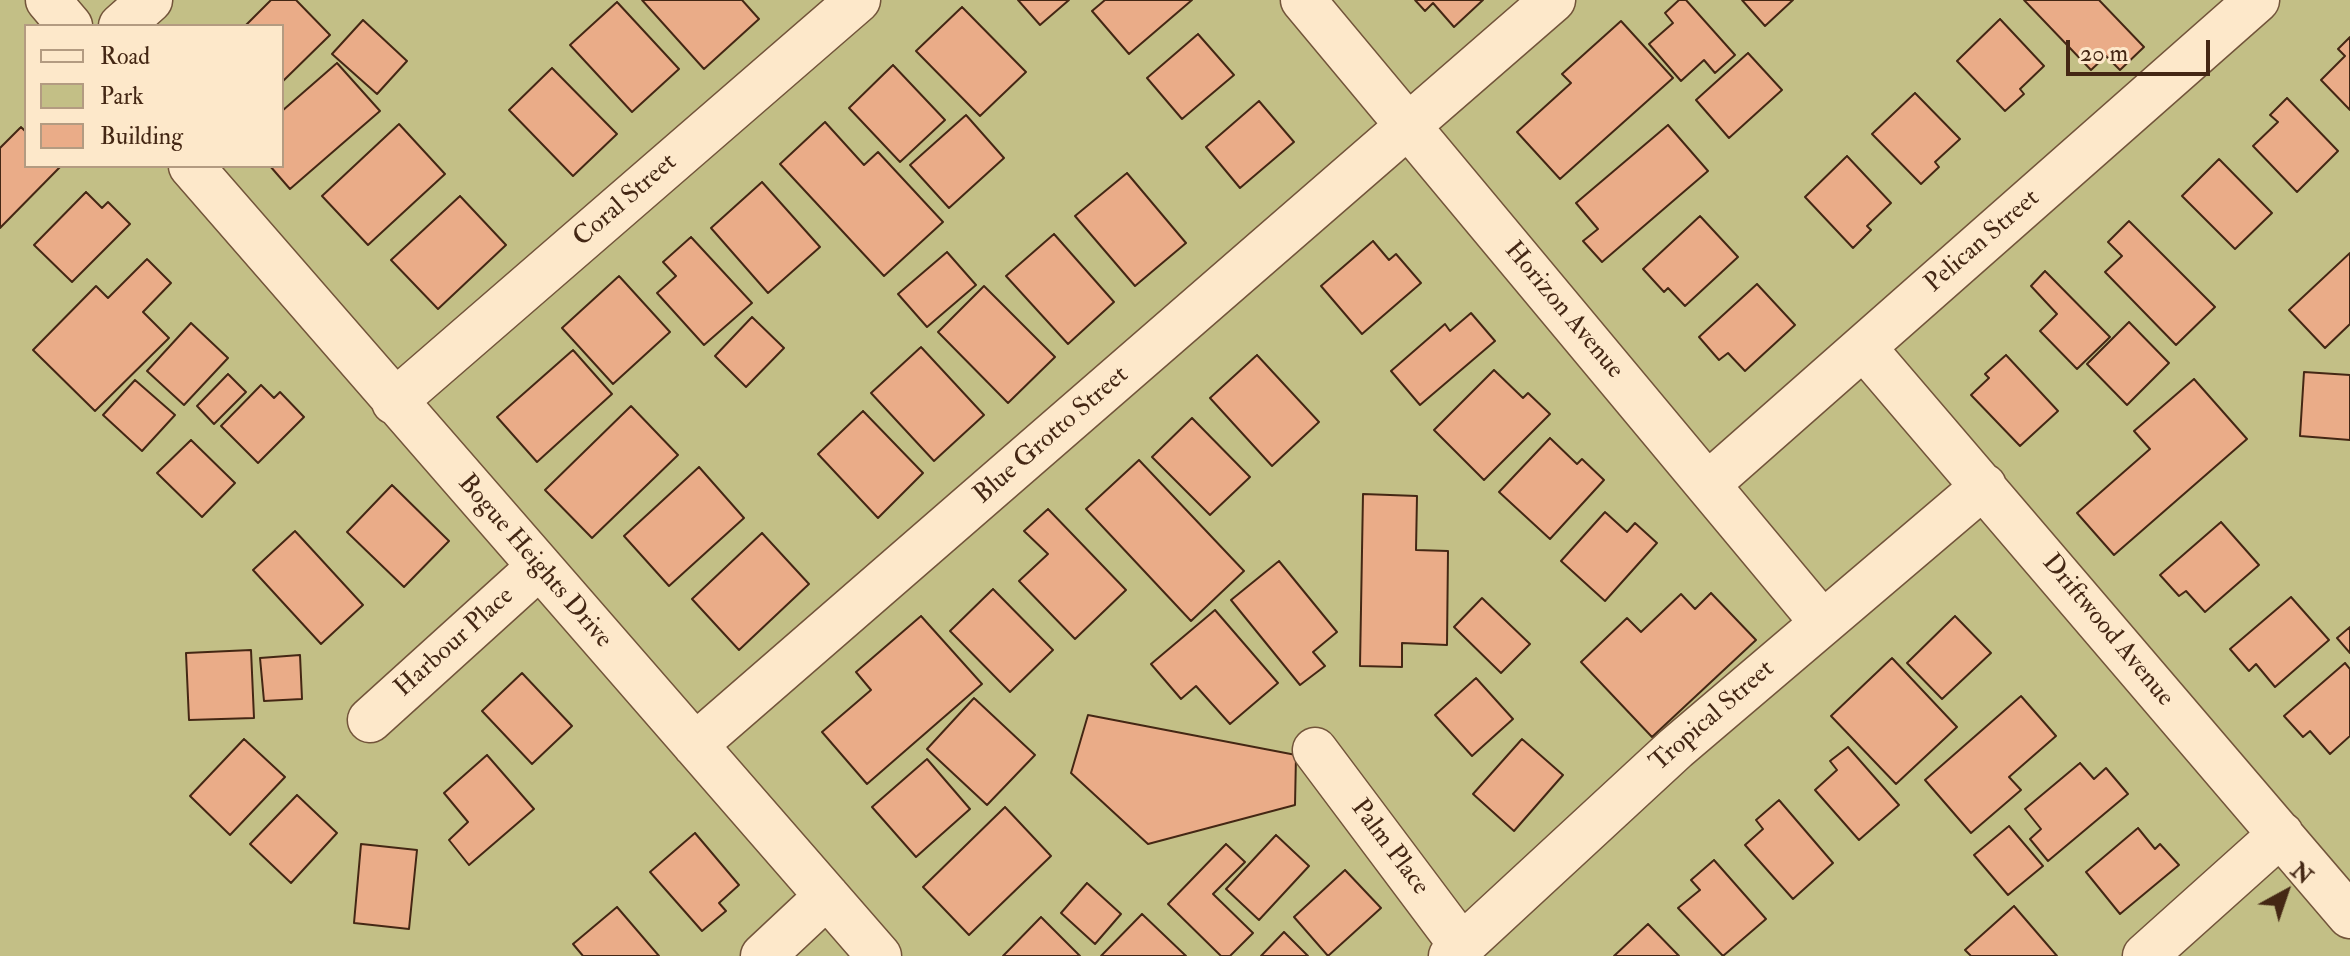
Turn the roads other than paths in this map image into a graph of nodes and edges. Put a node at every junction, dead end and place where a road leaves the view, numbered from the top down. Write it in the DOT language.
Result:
graph roads {
  1 [pos="48,0"];
  2 [pos="150,0"];
  3 [pos="858,0"];
  4 [pos="1303,0"];
  5 [pos="1553,0"];
  6 [pos="2257,0"];
  7 [pos="68,24"];
  8 [pos="123,24"];
  9 [pos="1408,127"];
  10 [pos="193,168"];
  11 [pos="1864,348"];
  12 [pos="394,402"];
  13 [pos="1708,484"];
  14 [pos="1984,486"];
  15 [pos="539,567"];
  16 [pos="1822,622"];
  17 [pos="370,720"];
  18 [pos="695,745"];
  19 [pos="1315,750"];
  20 [pos="2281,834"];
  21 [pos="827,896"];
  22 [pos="2350,916"];
  23 [pos="1456,951"];
  24 [pos="763,956"];
  25 [pos="879,956"];
  26 [pos="2145,956"];
  1 -- 7 [label="street"];
  2 -- 8 [label="street"];
  3 -- 12 [label="street, Coral Street"];
  4 -- 9 [label="street, Horizon Avenue"];
  5 -- 9 [label="street, Blue Grotto Street"];
  6 -- 11 [label="street, Pelican Street"];
  9 -- 13 [label="street, Horizon Avenue"];
  9 -- 18 [label="street, Blue Grotto Street"];
  10 -- 12 [label="street, Bogue Heights Drive"];
  11 -- 13 [label="street, Pelican Street"];
  11 -- 14 [label="street, Driftwood Avenue"];
  12 -- 15 [label="street, Bogue Heights Drive"];
  13 -- 16 [label="street, Horizon Avenue"];
  14 -- 16 [label="street, Tropical Street"];
  14 -- 20 [label="street, Driftwood Avenue"];
  15 -- 17 [label="street, Harbour Place"];
  15 -- 18 [label="street, Bogue Heights Drive"];
  16 -- 23 [label="street, Tropical Street"];
  18 -- 21 [label="street, Bogue Heights Drive"];
  19 -- 23 [label="street, Palm Place"];
  20 -- 22 [label="street, Driftwood Avenue"];
  20 -- 26 [label="street"];
  21 -- 24 [label="street"];
  21 -- 25 [label="street, Bogue Heights Drive"];
}
